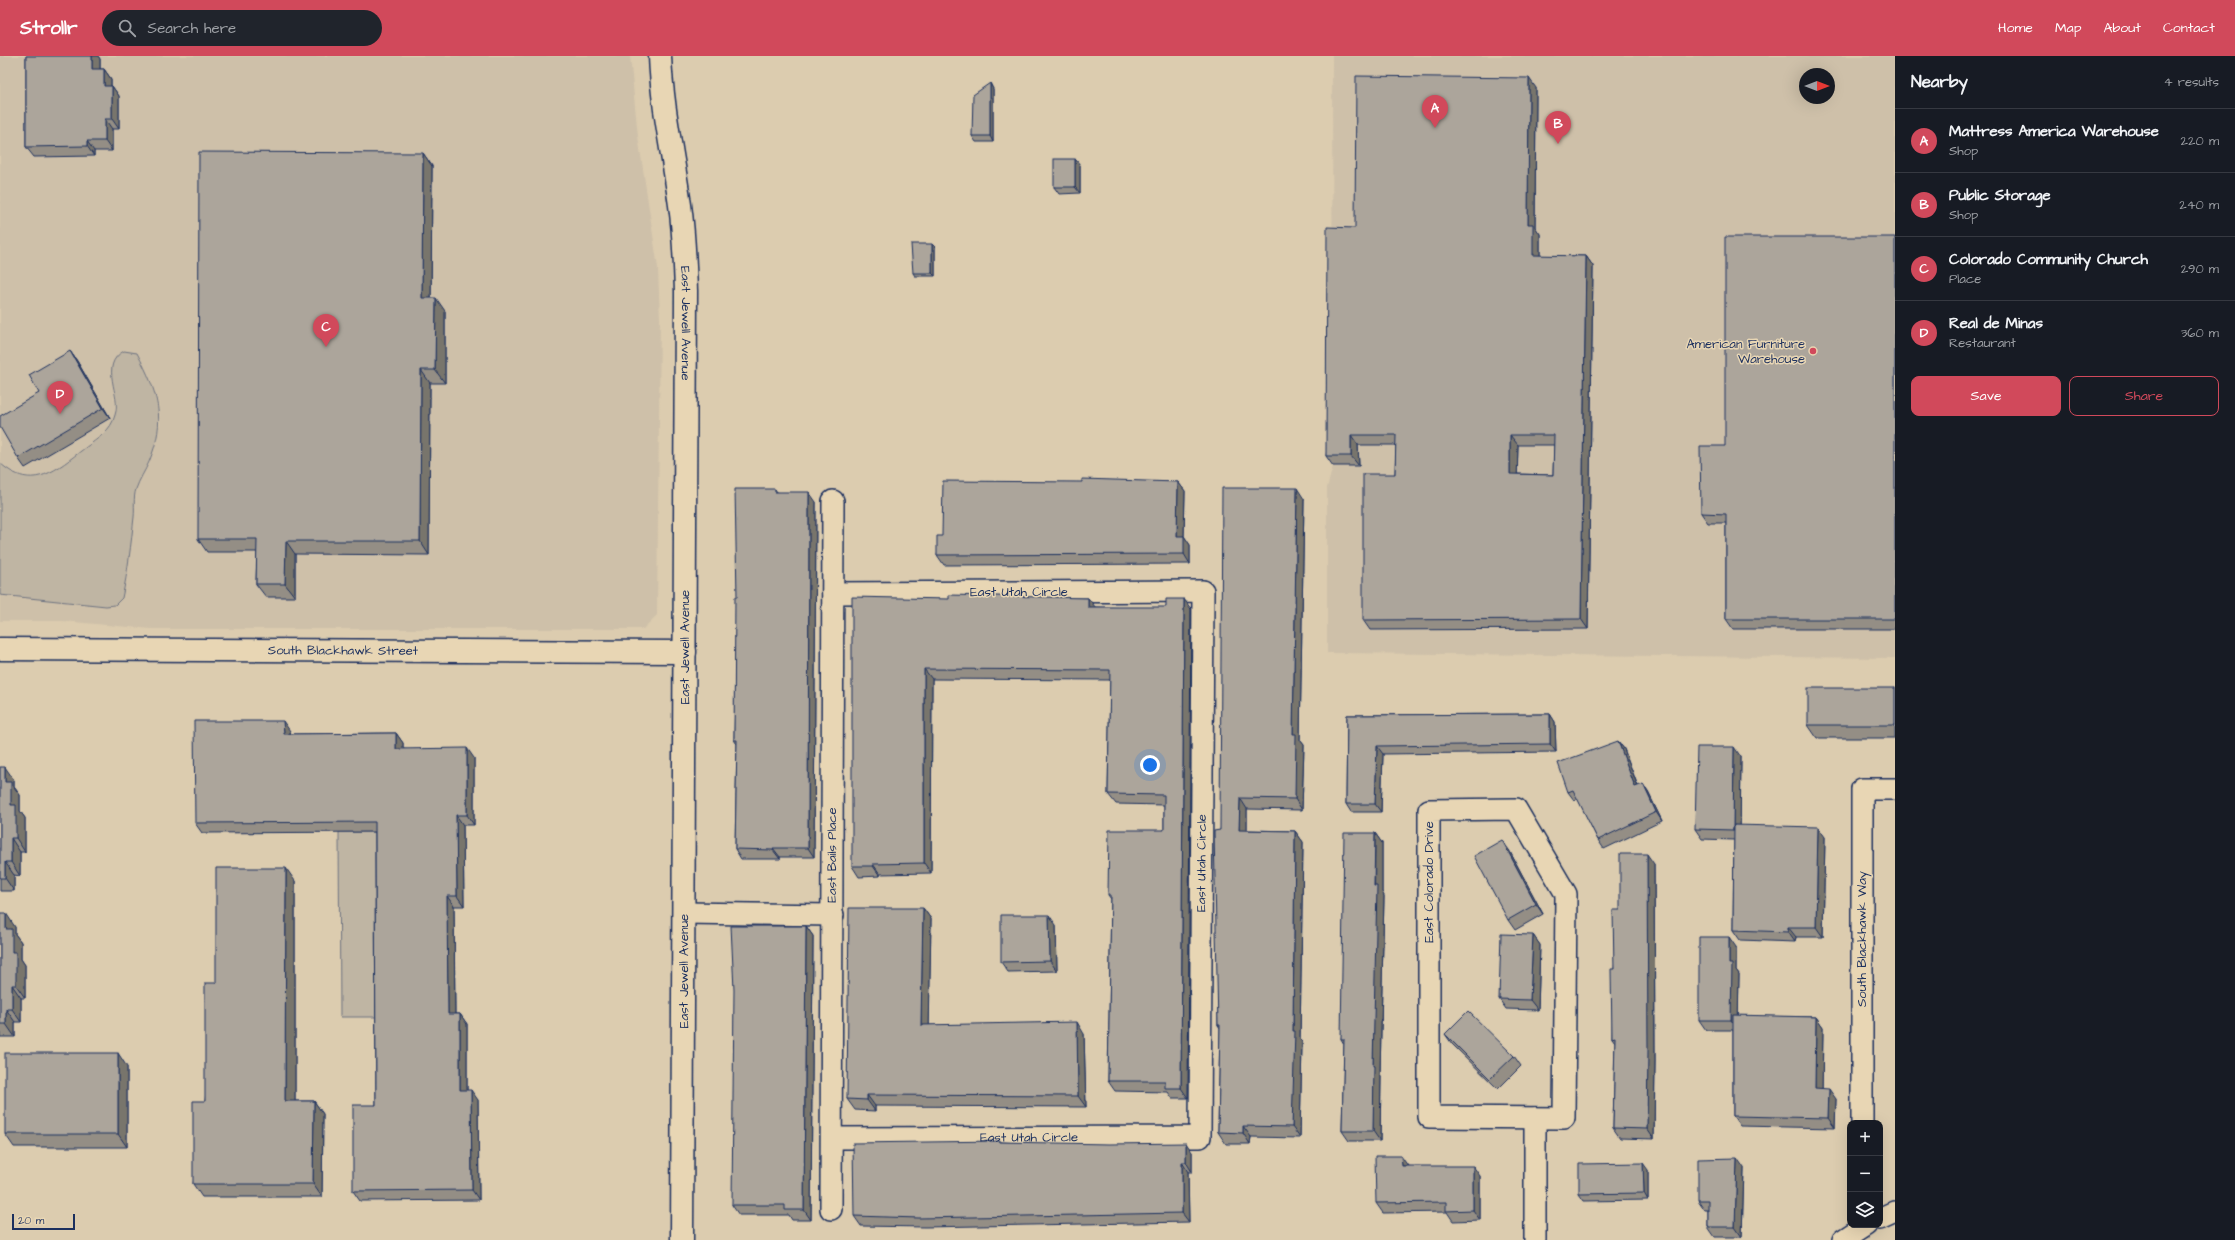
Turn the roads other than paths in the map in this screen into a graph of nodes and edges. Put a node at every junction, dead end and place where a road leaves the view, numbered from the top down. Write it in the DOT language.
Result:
graph roads {
  1 [pos="660,56"];
  2 [pos="833,501"];
  3 [pos="833,593"];
  4 [pos="0,650"];
  5 [pos="685,652"];
  6 [pos="1895,789"];
  7 [pos="684,913"];
  8 [pos="833,915"];
  9 [pos="1535,1118"];
  10 [pos="1862,1120"];
  11 [pos="832,1138"];
  12 [pos="831,1209"];
  13 [pos="1895,1212"];
  14 [pos="1883,1217"];
  15 [pos="1862,1228"];
  16 [pos="682,1240"];
  17 [pos="1534,1240"];
  18 [pos="1843,1240"];
  1 -- 5 [label="street, East Jewell Avenue"];
  2 -- 3 [label="street, East Bails Place"];
  3 -- 8 [label="street, East Bails Place"];
  3 -- 11 [label="street, East Utah Circle"];
  4 -- 5 [label="street, South Blackhawk Street"];
  5 -- 7 [label="street, East Jewell Avenue"];
  6 -- 10 [label="street, South Blackhawk Way"];
  7 -- 8 [label="street"];
  7 -- 16 [label="street, East Jewell Avenue"];
  8 -- 11 [label="street, East Bails Place"];
  9 -- 9 [label="street, East Colorado Drive"];
  9 -- 17 [label="street"];
  11 -- 12 [label="street, East Bails Place"];
  13 -- 14 [label="street"];
  15 -- 18 [label="street"];
}
